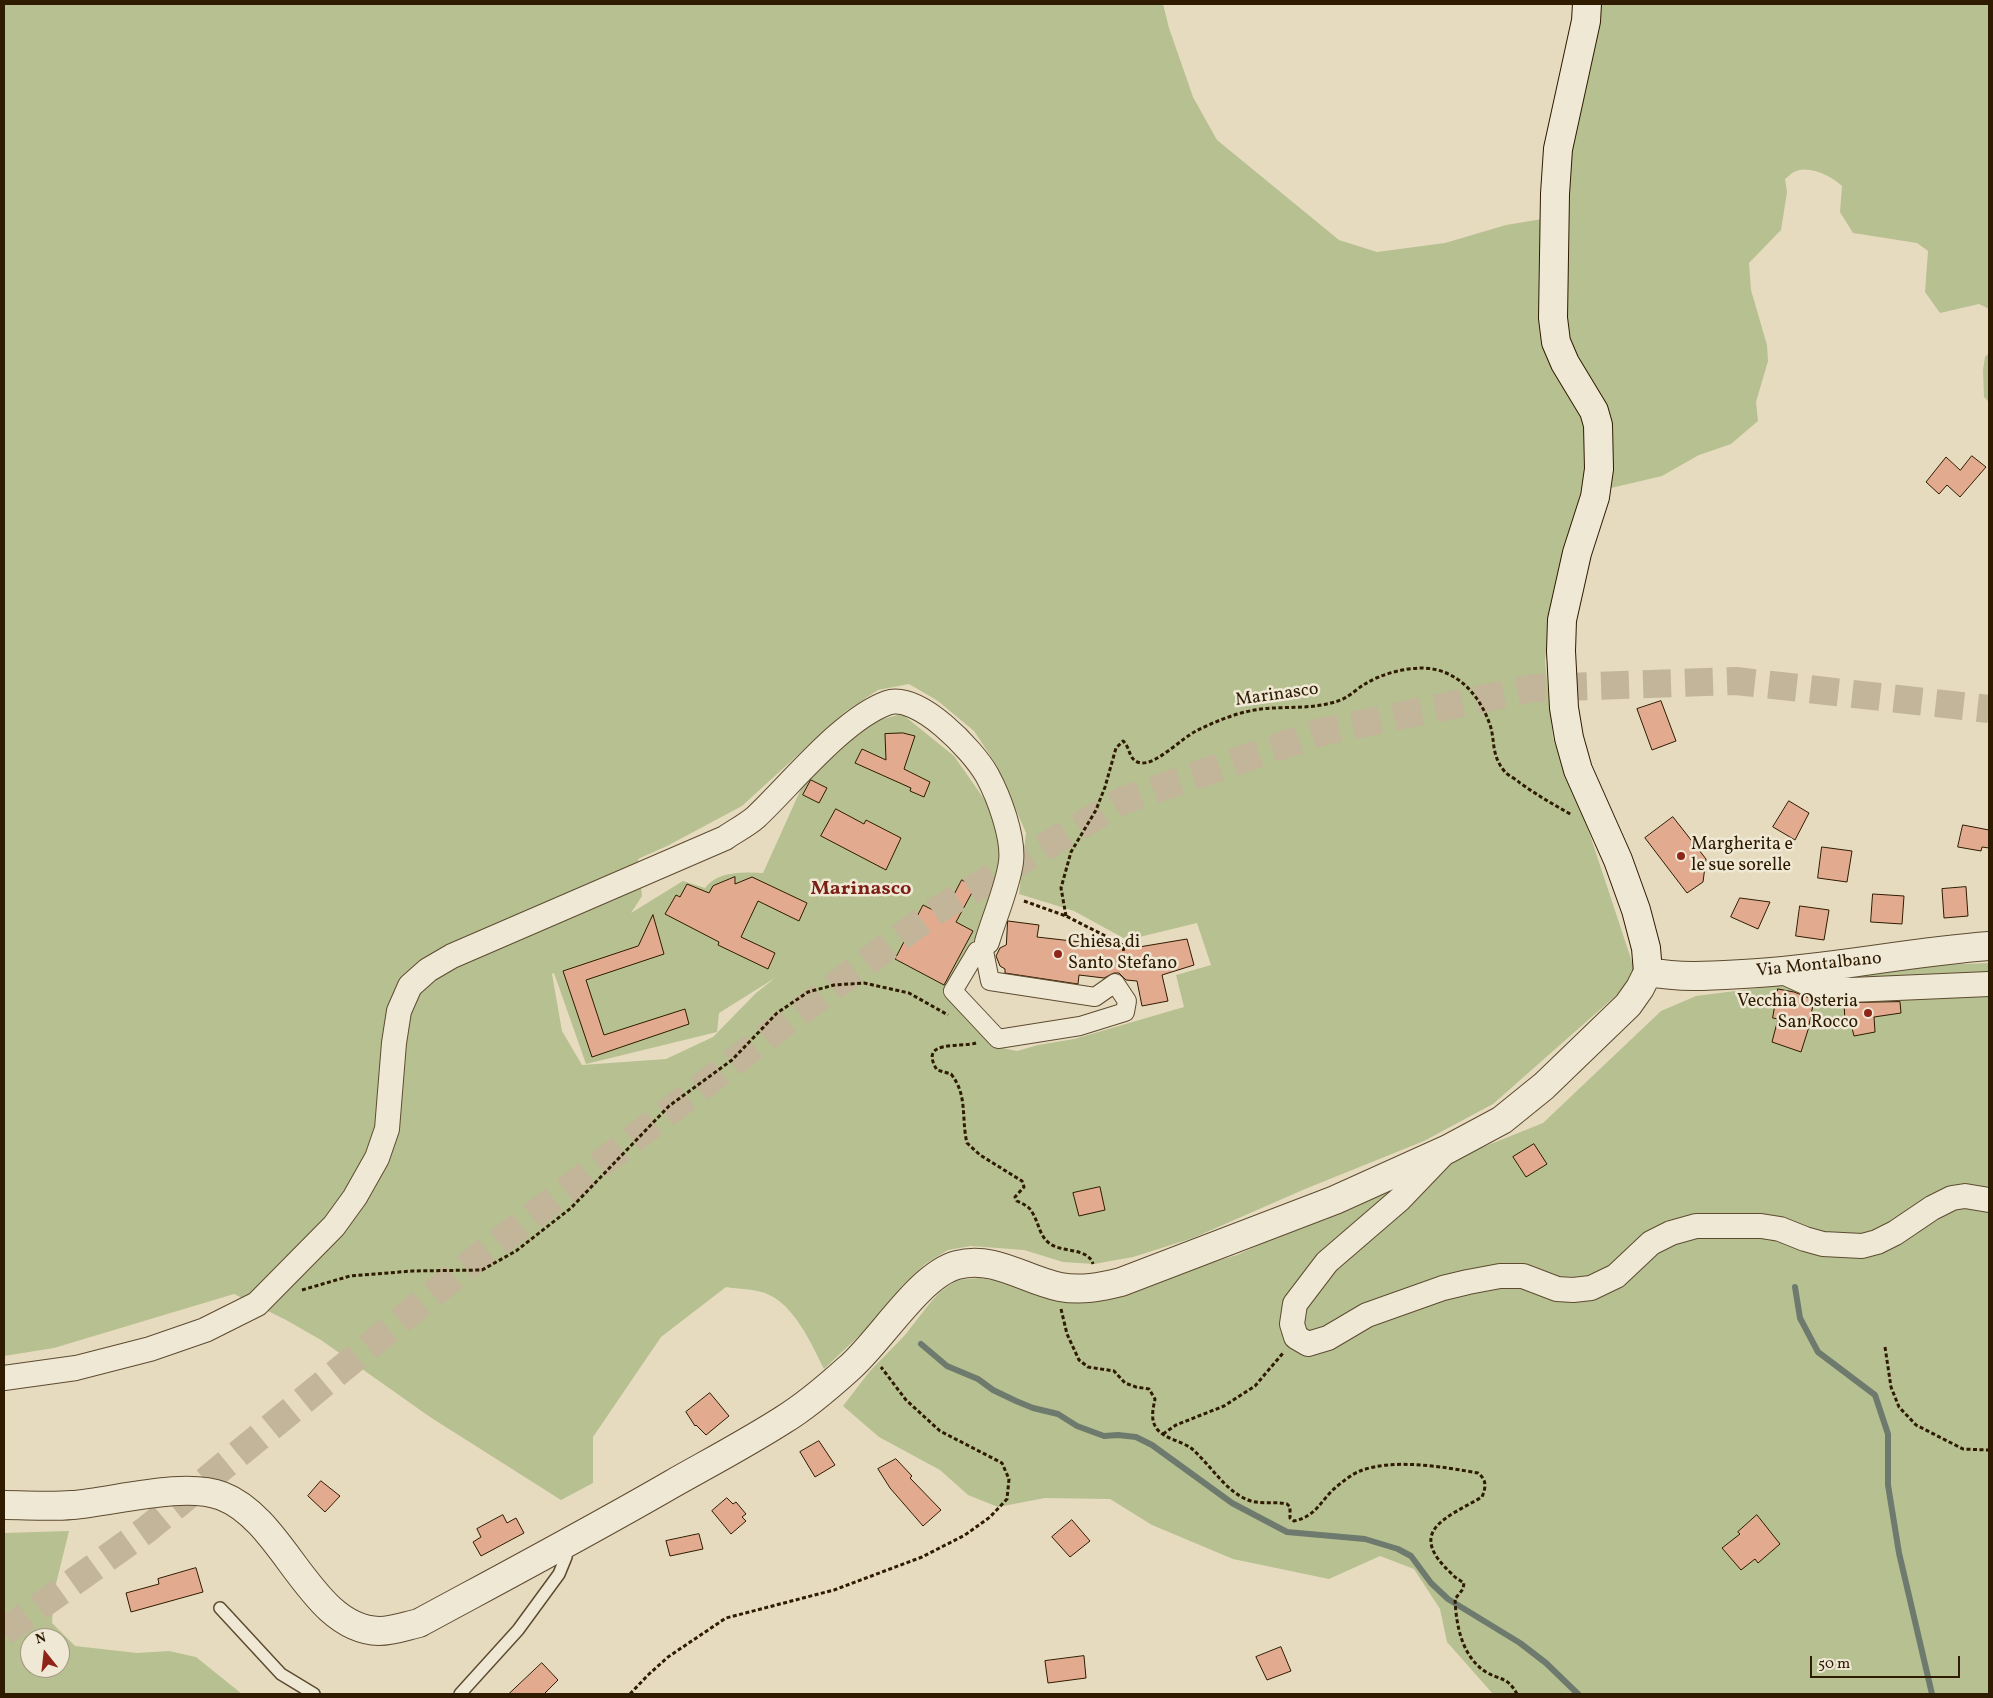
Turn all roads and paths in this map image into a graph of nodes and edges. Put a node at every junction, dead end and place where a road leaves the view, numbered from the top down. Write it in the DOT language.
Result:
graph roads {
  1 [pos="1587,4"];
  2 [pos="1575,817"];
  3 [pos="1002,894"];
  4 [pos="1066,916"];
  5 [pos="987,942"];
  6 [pos="1989,946"];
  7 [pos="1648,972"];
  8 [pos="1783,972"];
  9 [pos="1115,983"];
  10 [pos="1989,984"];
  11 [pos="952,1017"];
  12 [pos="981,1041"];
  13 [pos="1448,1149"];
  14 [pos="1989,1200"];
  15 [pos="1090,1268"];
  16 [pos="1060,1287"];
  17 [pos="294,1293"];
  18 [pos="1296,1337"];
  19 [pos="1885,1347"];
  20 [pos="866,1352"];
  21 [pos="4,1378"];
  22 [pos="1163,1434"];
  23 [pos="1989,1450"];
  24 [pos="4,1505"];
  25 [pos="567,1543"];
  26 [pos="220,1608"];
  27 [pos="314,1694"];
  28 [pos="460,1694"];
  29 [pos="630,1694"];
  30 [pos="1518,1694"];
  1 -- 7 [label="street"];
  2 -- 4 [label="path, Marinasco"];
  3 -- 4 [label="path"];
  3 -- 5 [label="street"];
  3 -- 21 [label="street"];
  4 -- 9 [label="path"];
  6 -- 8 [label="street, Via Montalbano"];
  7 -- 8 [label="street, Via Montalbano"];
  7 -- 13 [label="street"];
  8 -- 10 [label="street"];
  9 -- 9 [label="street"];
  11 -- 17 [label="path"];
  12 -- 15 [label="path"];
  13 -- 16 [label="street"];
  13 -- 18 [label="street"];
  14 -- 18 [label="street"];
  16 -- 20 [label="street"];
  16 -- 22 [label="path"];
  18 -- 22 [label="path"];
  19 -- 23 [label="path"];
  20 -- 25 [label="street"];
  20 -- 29 [label="path"];
  22 -- 30 [label="path"];
  24 -- 25 [label="street"];
  25 -- 28 [label="lane"];
  26 -- 27 [label="lane"];
}
